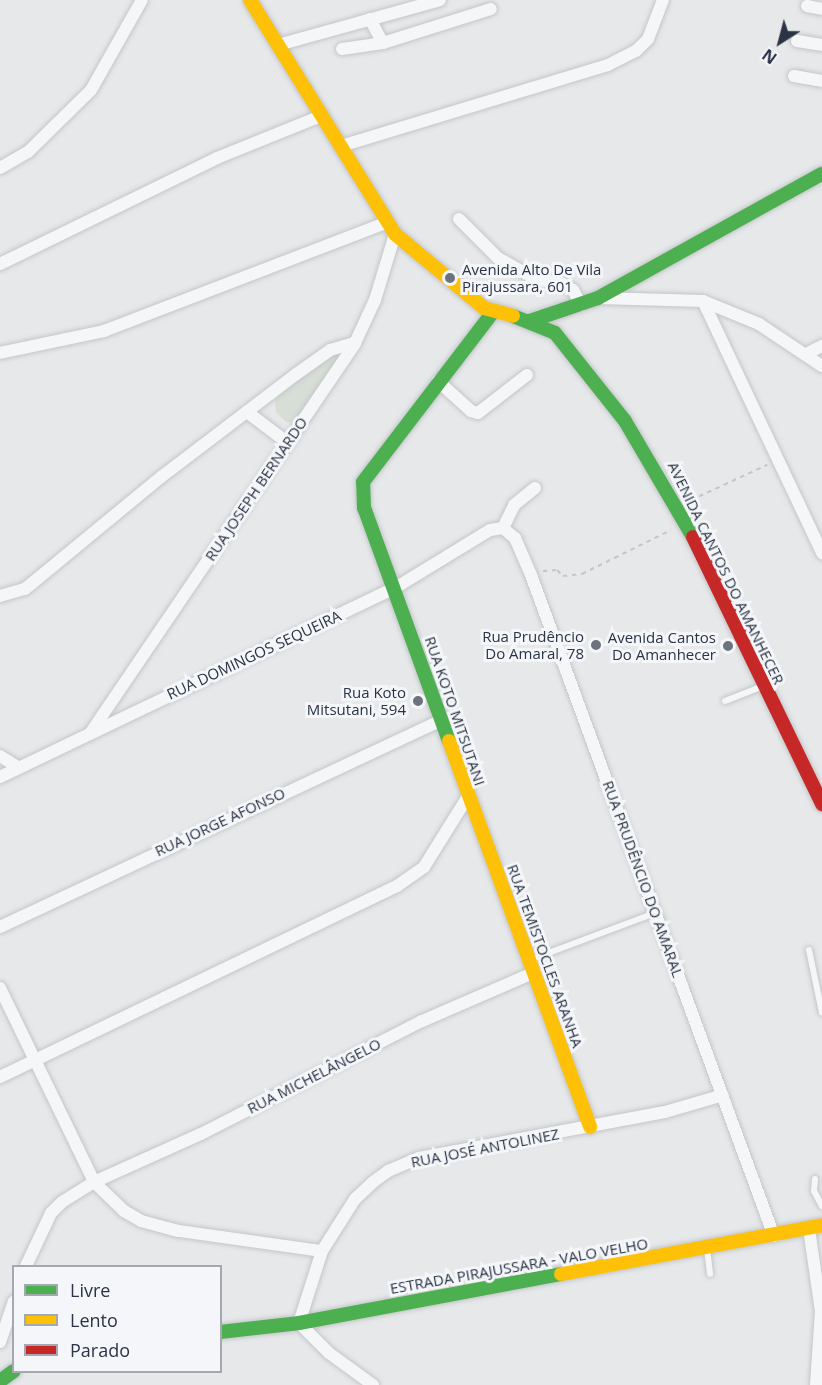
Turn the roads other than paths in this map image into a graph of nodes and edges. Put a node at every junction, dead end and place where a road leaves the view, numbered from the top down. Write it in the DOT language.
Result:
graph roads {
  1 [pos="142,0"];
  2 [pos="250,0"];
  3 [pos="440,0"];
  4 [pos="663,0"];
  5 [pos="807,6"];
  6 [pos="491,9"];
  7 [pos="822,9"];
  8 [pos="370,19"];
  9 [pos="797,41"];
  10 [pos="383,43"];
  11 [pos="278,45"];
  12 [pos="822,45"];
  13 [pos="342,49"];
  14 [pos="794,76"];
  15 [pos="822,81"];
  16 [pos="321,116"];
  17 [pos="341,146"];
  18 [pos="0,168"];
  19 [pos="822,174"];
  20 [pos="459,219"];
  21 [pos="391,229"];
  22 [pos="0,264"];
  23 [pos="597,298"];
  24 [pos="703,301"];
  25 [pos="581,305"];
  26 [pos="493,312"];
  27 [pos="530,321"];
  28 [pos="355,343"];
  29 [pos="822,346"];
  30 [pos="0,353"];
  31 [pos="806,354"];
  32 [pos="822,366"];
  33 [pos="527,375"];
  34 [pos="438,381"];
  35 [pos="247,412"];
  36 [pos="288,443"];
  37 [pos="535,488"];
  38 [pos="503,528"];
  39 [pos="822,553"];
  40 [pos="395,588"];
  41 [pos="0,596"];
  42 [pos="763,686"];
  43 [pos="725,701"];
  44 [pos="441,720"];
  45 [pos="91,732"];
  46 [pos="0,756"];
  47 [pos="19,768"];
  48 [pos="0,777"];
  49 [pos="467,798"];
  50 [pos="822,804"];
  51 [pos="655,913"];
  52 [pos="0,927"];
  53 [pos="809,950"];
  54 [pos="813,962"];
  55 [pos="822,962"];
  56 [pos="532,966"];
  57 [pos="0,988"];
  58 [pos="822,1013"];
  59 [pos="32,1060"];
  60 [pos="0,1077"];
  61 [pos="723,1095"];
  62 [pos="590,1127"];
  63 [pos="814,1179"];
  64 [pos="94,1182"];
  65 [pos="822,1206"];
  66 [pos="816,1227"];
  67 [pos="774,1236"];
  68 [pos="707,1249"];
  69 [pos="322,1251"];
  70 [pos="26,1265"];
  71 [pos="710,1274"];
  72 [pos="12,1307"];
  73 [pos="299,1323"];
  74 [pos="222,1332"];
  75 [pos="0,1342"];
  76 [pos="372,1385"];
  77 [pos="816,1385"];
  1 -- 18 [label="street"];
  2 -- 11 [label="main road, AVENIDA CANTOS DO AMANHECER"];
  3 -- 8 [label="street"];
  4 -- 17 [label="street"];
  5 -- 7 [label="street"];
  6 -- 10 [label="street"];
  8 -- 10 [label="street"];
  8 -- 11 [label="street"];
  9 -- 12 [label="street"];
  10 -- 13 [label="street"];
  11 -- 16 [label="main road, AVENIDA CANTOS DO AMANHECER"];
  14 -- 15 [label="street"];
  16 -- 17 [label="main road, AVENIDA CANTOS DO AMANHECER"];
  16 -- 22 [label="street"];
  17 -- 21 [label="main road, AVENIDA CANTOS DO AMANHECER"];
  19 -- 23 [label="main road"];
  20 -- 25 [label="street"];
  21 -- 26 [label="main road, AVENIDA CANTOS DO AMANHECER"];
  21 -- 28 [label="street, RUA JOSEPH BERNARDO"];
  21 -- 30 [label="street"];
  23 -- 24 [label="street"];
  23 -- 25 [label="main road"];
  24 -- 31 [label="street"];
  24 -- 39 [label="street"];
  25 -- 27 [label="main road"];
  26 -- 27 [label="main road, AVENIDA CANTOS DO AMANHECER"];
  26 -- 34 [label="main road, RUA KOTO MITSUTANI"];
  27 -- 42 [label="main road, AVENIDA CANTOS DO AMANHECER"];
  28 -- 35 [label="street"];
  28 -- 36 [label="street, RUA JOSEPH BERNARDO"];
  29 -- 31 [label="street"];
  31 -- 32 [label="street"];
  33 -- 34 [label="street"];
  34 -- 40 [label="main road, RUA KOTO MITSUTANI"];
  35 -- 36 [label="street"];
  35 -- 41 [label="street"];
  36 -- 45 [label="street, RUA JOSEPH BERNARDO"];
  37 -- 38 [label="street"];
  38 -- 40 [label="street, RUA DOMINGOS SEQUEIRA"];
  38 -- 51 [label="street, RUA PRUDÊNCIO DO AMARAL"];
  40 -- 44 [label="main road, RUA KOTO MITSUTANI"];
  40 -- 45 [label="street, RUA DOMINGOS SEQUEIRA"];
  42 -- 43 [label="lane"];
  42 -- 50 [label="main road, AVENIDA CANTOS DO AMANHECER"];
  44 -- 49 [label="main road, RUA KOTO MITSUTANI"];
  44 -- 52 [label="street, RUA JORGE AFONSO"];
  45 -- 47 [label="street, RUA DOMINGOS SEQUEIRA"];
  46 -- 47 [label="street"];
  47 -- 48 [label="street, RUA DOMINGOS SEQUEIRA"];
  49 -- 56 [label="main road, RUA TEMISTOCLES ARANHA"];
  49 -- 59 [label="street, RUA KOTO MITSUTANI"];
  51 -- 56 [label="lane"];
  51 -- 61 [label="street, RUA PRUDÊNCIO DO AMARAL"];
  53 -- 54 [label="lane"];
  54 -- 55 [label="lane"];
  54 -- 58 [label="lane"];
  56 -- 62 [label="main road, RUA TEMISTOCLES ARANHA"];
  56 -- 64 [label="street, RUA MICHELÂNGELO"];
  57 -- 59 [label="street"];
  59 -- 60 [label="street, RUA KOTO MITSUTANI"];
  59 -- 64 [label="street"];
  61 -- 62 [label="street, RUA JOSÉ ANTOLINEZ"];
  61 -- 67 [label="street, RUA PRUDÊNCIO DO AMARAL"];
  62 -- 69 [label="street, RUA JOSÉ ANTOLINEZ"];
  63 -- 65 [label="lane"];
  64 -- 69 [label="street"];
  64 -- 70 [label="street, RUA MICHELÂNGELO"];
  66 -- 67 [label="main road, ESTRADA PIRAJUSSARA - VALO VELHO"];
  66 -- 77 [label="street"];
  67 -- 68 [label="main road, ESTRADA PIRAJUSSARA - VALO VELHO"];
  68 -- 71 [label="lane"];
  68 -- 73 [label="main road, ESTRADA PIRAJUSSARA - VALO VELHO"];
  69 -- 73 [label="street, RUA JOSÉ ANTOLINEZ"];
  72 -- 75 [label="street"];
  73 -- 74 [label="main road, ESTRADA PIRAJUSSARA - VALO VELHO"];
  73 -- 76 [label="street"];
}
